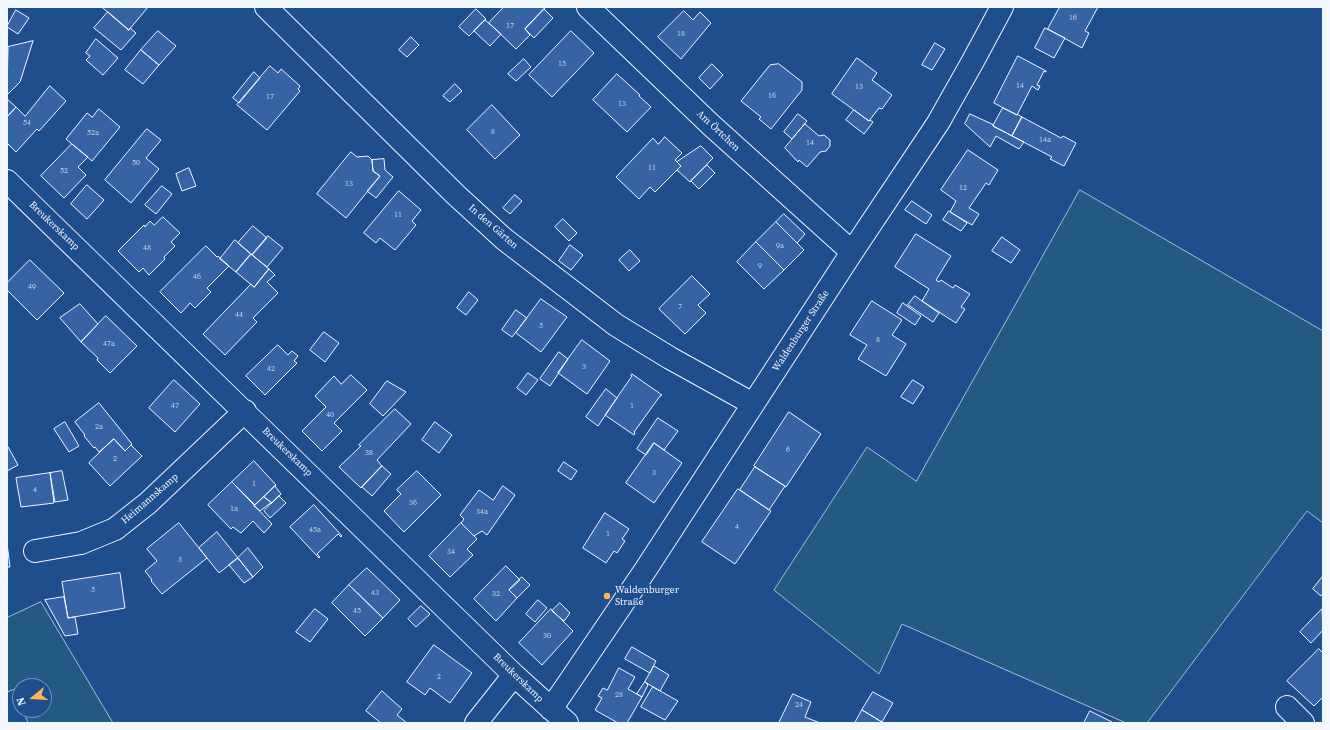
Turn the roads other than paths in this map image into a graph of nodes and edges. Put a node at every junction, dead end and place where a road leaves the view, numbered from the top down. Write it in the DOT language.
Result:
graph roads {
  1 [pos="266,7"];
  2 [pos="588,7"];
  3 [pos="1002,7"];
  4 [pos="7,181"];
  5 [pos="852,252"];
  6 [pos="753,404"];
  7 [pos="245,411"];
  8 [pos="35,551"];
  9 [pos="514,675"];
  10 [pos="1287,707"];
  11 [pos="559,716"];
  12 [pos="476,723"];
  13 [pos="1303,723"];
  1 -- 6 [label="street, In den Gärten"];
  2 -- 5 [label="street, Am Örtchen"];
  3 -- 5 [label="street, Waldenburger Straße"];
  4 -- 7 [label="street, Breukerskamp"];
  5 -- 6 [label="street, Waldenburger Straße"];
  6 -- 11 [label="street, Waldenburger Straße"];
  7 -- 8 [label="street, Heimannskamp"];
  7 -- 9 [label="street, Breukerskamp"];
  9 -- 11 [label="street, Breukerskamp"];
  9 -- 12 [label="street"];
  10 -- 13 [label="street"];
}
